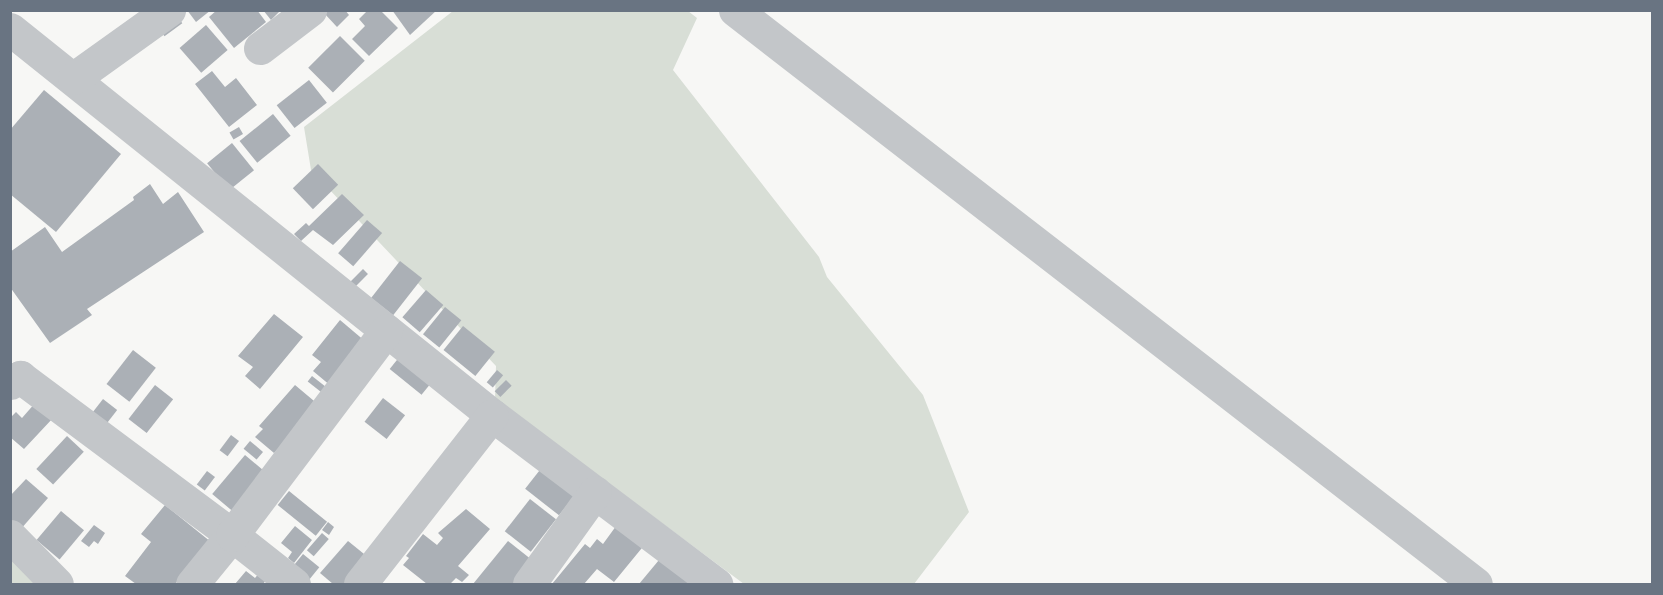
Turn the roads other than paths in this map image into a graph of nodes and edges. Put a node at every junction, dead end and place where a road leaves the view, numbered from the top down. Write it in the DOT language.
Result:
graph roads {
  1 [pos="169,10"];
  2 [pos="310,10"];
  3 [pos="735,10"];
  4 [pos="10,29"];
  5 [pos="260,48"];
  6 [pos="74,78"];
  7 [pos="387,331"];
  8 [pos="10,383"];
  9 [pos="492,415"];
  10 [pos="595,492"];
  11 [pos="232,535"];
  12 [pos="10,536"];
  13 [pos="57,585"];
  14 [pos="192,585"];
  15 [pos="294,585"];
  16 [pos="360,585"];
  17 [pos="529,585"];
  18 [pos="716,585"];
  19 [pos="1476,585"];
  1 -- 6 [label="street"];
  2 -- 5 [label="street"];
  3 -- 19 [label="street"];
  4 -- 6 [label="street"];
  6 -- 7 [label="street"];
  7 -- 9 [label="street"];
  7 -- 11 [label="street"];
  8 -- 11 [label="street"];
  9 -- 10 [label="street"];
  9 -- 16 [label="street"];
  10 -- 17 [label="street"];
  10 -- 18 [label="street"];
  11 -- 14 [label="street"];
  11 -- 15 [label="street"];
  12 -- 13 [label="street"];
}
